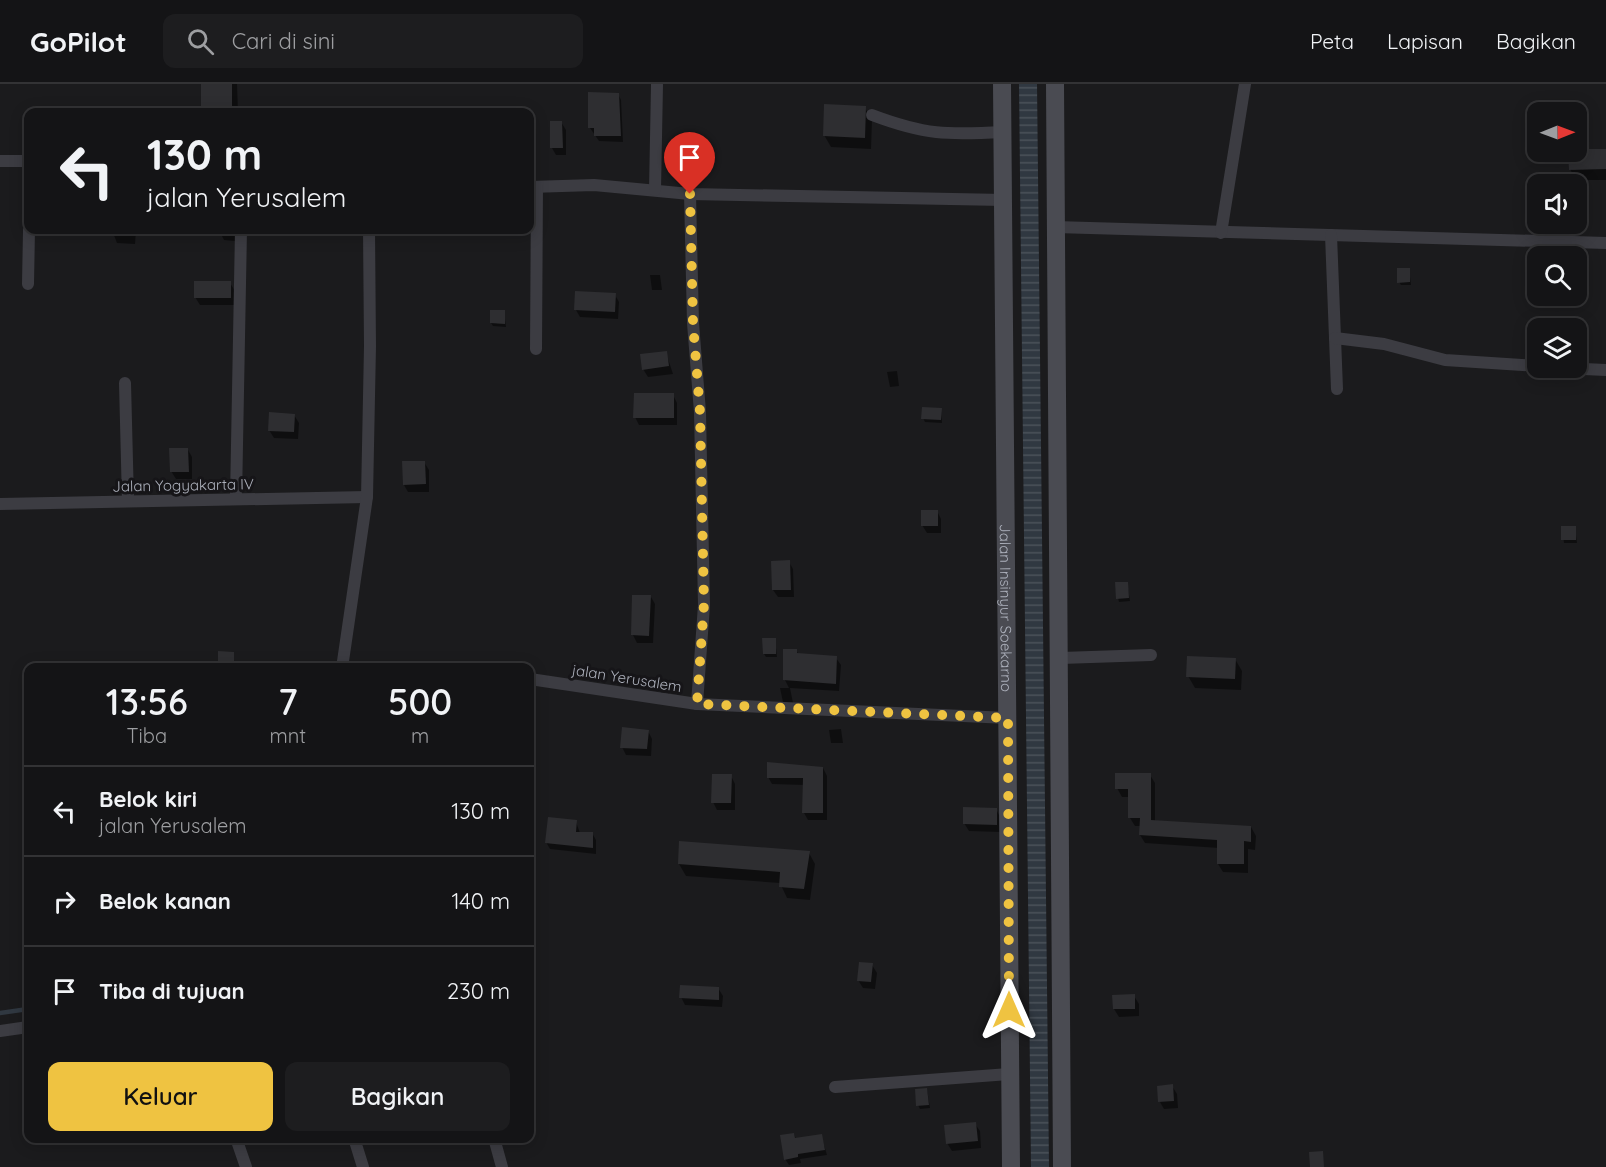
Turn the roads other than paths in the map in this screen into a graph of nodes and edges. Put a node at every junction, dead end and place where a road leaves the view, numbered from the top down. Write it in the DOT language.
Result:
graph roads {
  1 [pos="1002,84"];
  2 [pos="1055,84"];
  3 [pos="1245,84"];
  4 [pos="657,85"];
  5 [pos="872,115"];
  6 [pos="1003,132"];
  7 [pos="0,161"];
  8 [pos="24,161"];
  9 [pos="534,187"];
  10 [pos="655,190"];
  11 [pos="690,194"];
  12 [pos="1004,200"];
  13 [pos="1056,227"];
  14 [pos="1221,233"];
  15 [pos="29,234"];
  16 [pos="241,234"];
  17 [pos="369,234"];
  18 [pos="534,234"];
  19 [pos="1331,235"];
  20 [pos="1606,243"];
  21 [pos="28,284"];
  22 [pos="1335,338"];
  23 [pos="536,350"];
  24 [pos="1527,365"];
  25 [pos="1587,369"];
  26 [pos="1606,370"];
  27 [pos="125,383"];
  28 [pos="1337,389"];
  29 [pos="367,497"];
  30 [pos="236,499"];
  31 [pos="128,501"];
  32 [pos="0,504"];
  33 [pos="1151,655"];
  34 [pos="1060,658"];
  35 [pos="343,663"];
  36 [pos="534,679"];
  37 [pos="697,704"];
  38 [pos="1008,718"];
  39 [pos="24,1028"];
  40 [pos="0,1031"];
  41 [pos="1010,1074"];
  42 [pos="835,1087"];
  43 [pos="238,1143"];
  44 [pos="356,1143"];
  45 [pos="495,1143"];
  46 [pos="246,1167"];
  47 [pos="363,1167"];
  48 [pos="502,1167"];
  49 [pos="1011,1167"];
  50 [pos="1062,1167"];
  1 -- 6 [label="street, Jalan Insinyur Soekarno"];
  2 -- 13 [label="street"];
  3 -- 14 [label="street"];
  4 -- 10 [label="street"];
  5 -- 6 [label="street"];
  6 -- 12 [label="street, Jalan Insinyur Soekarno"];
  7 -- 8 [label="street"];
  9 -- 10 [label="street"];
  10 -- 11 [label="street"];
  11 -- 12 [label="street"];
  11 -- 37 [label="street"];
  12 -- 38 [label="street, Jalan Insinyur Soekarno"];
  13 -- 14 [label="street"];
  13 -- 34 [label="street"];
  14 -- 19 [label="street"];
  15 -- 21 [label="street"];
  16 -- 30 [label="street"];
  17 -- 29 [label="street"];
  18 -- 23 [label="street"];
  19 -- 20 [label="street"];
  19 -- 22 [label="street"];
  22 -- 24 [label="street"];
  22 -- 28 [label="street"];
  25 -- 26 [label="street"];
  27 -- 31 [label="street"];
  29 -- 30 [label="street, Jalan Yogyakarta IV"];
  29 -- 35 [label="street"];
  30 -- 31 [label="street, Jalan Yogyakarta IV"];
  31 -- 32 [label="street, Jalan Yogyakarta IV"];
  33 -- 34 [label="street"];
  34 -- 50 [label="street"];
  36 -- 37 [label="street, jalan Yerusalem"];
  37 -- 38 [label="street, jalan Yerusalem"];
  38 -- 41 [label="street, Jalan Insinyur Soekarno"];
  39 -- 40 [label="street"];
  41 -- 42 [label="street"];
  41 -- 49 [label="street, Jalan Insinyur Soekarno"];
  43 -- 46 [label="street"];
  44 -- 47 [label="street"];
  45 -- 48 [label="street"];
}
